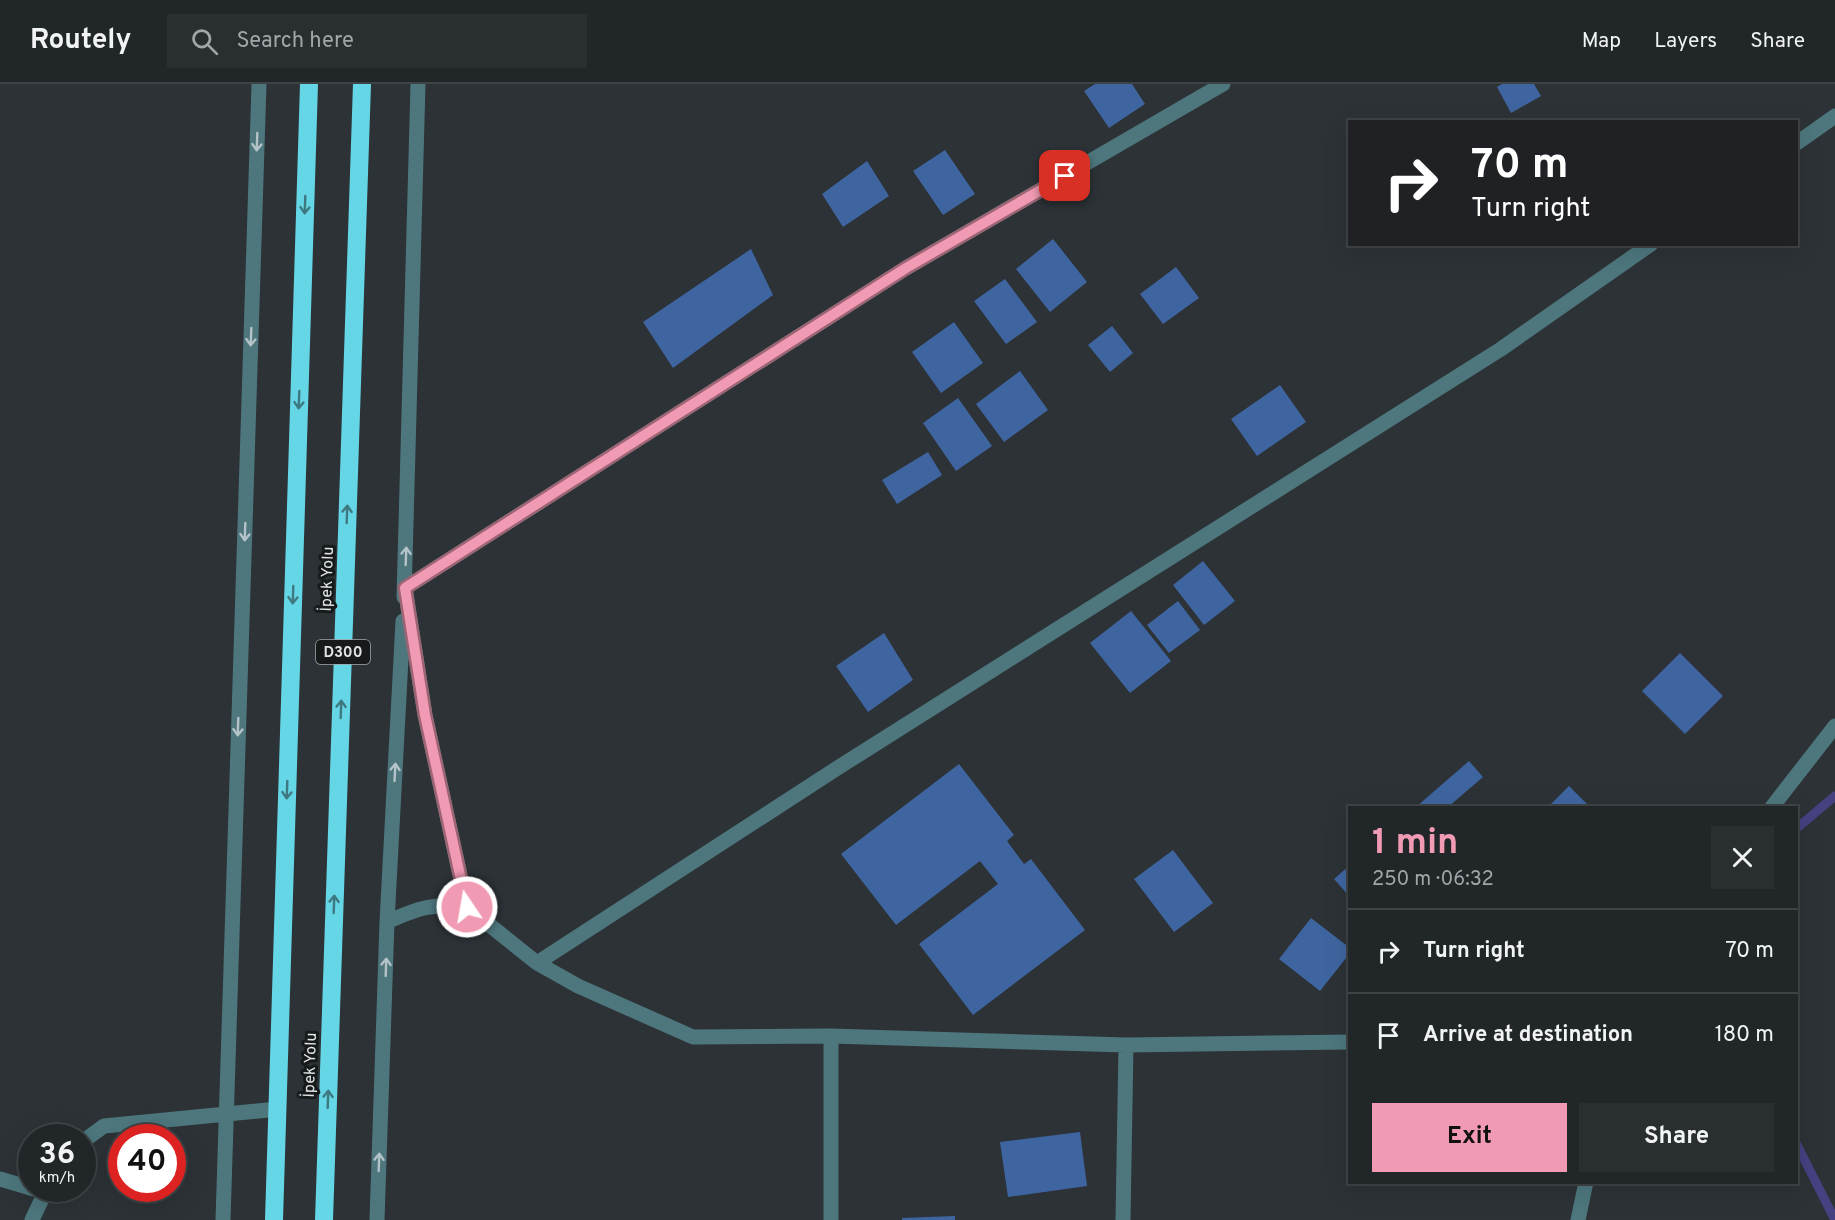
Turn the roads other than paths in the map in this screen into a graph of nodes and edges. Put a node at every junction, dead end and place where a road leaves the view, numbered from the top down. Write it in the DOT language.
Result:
graph roads {
  1 [pos="259,84"];
  2 [pos="309,84"];
  3 [pos="362,84"];
  4 [pos="418,84"];
  5 [pos="1223,84"];
  6 [pos="1835,116"];
  7 [pos="1798,142"];
  8 [pos="1648,246"];
  9 [pos="405,588"];
  10 [pos="1835,726"];
  11 [pos="1773,806"];
  12 [pos="467,907"];
  13 [pos="387,922"];
  14 [pos="537,963"];
  15 [pos="831,1036"];
  16 [pos="1348,1042"];
  17 [pos="1126,1045"];
  18 [pos="278,1109"];
  19 [pos="226,1114"];
  20 [pos="96,1132"];
  21 [pos="0,1179"];
  22 [pos="18,1183"];
  23 [pos="1586,1184"];
  24 [pos="40,1202"];
  25 [pos="32,1220"];
  26 [pos="224,1220"];
  27 [pos="274,1220"];
  28 [pos="324,1220"];
  29 [pos="377,1220"];
  30 [pos="831,1220"];
  31 [pos="1123,1220"];
  32 [pos="1578,1220"];
  1 -- 19 [label="street, one-way"];
  2 -- 18 [label="highway, İpek Yolu / D300, one-way"];
  28 -- 3 [label="highway, İpek Yolu / D300, one-way"];
  9 -- 4 [label="street, one-way"];
  5 -- 9 [label="street"];
  6 -- 7 [label="street"];
  8 -- 14 [label="street"];
  9 -- 12 [label="street"];
  13 -- 9 [label="street, one-way"];
  10 -- 11 [label="street"];
  12 -- 13 [label="street"];
  12 -- 14 [label="street"];
  29 -- 13 [label="street, one-way"];
  14 -- 15 [label="street"];
  15 -- 17 [label="street"];
  15 -- 30 [label="street"];
  16 -- 17 [label="street"];
  17 -- 31 [label="street"];
  18 -- 19 [label="street"];
  18 -- 27 [label="highway, İpek Yolu / D300"];
  19 -- 20 [label="street"];
  19 -- 26 [label="street"];
  21 -- 22 [label="street"];
  23 -- 32 [label="street"];
  24 -- 25 [label="street"];
}
